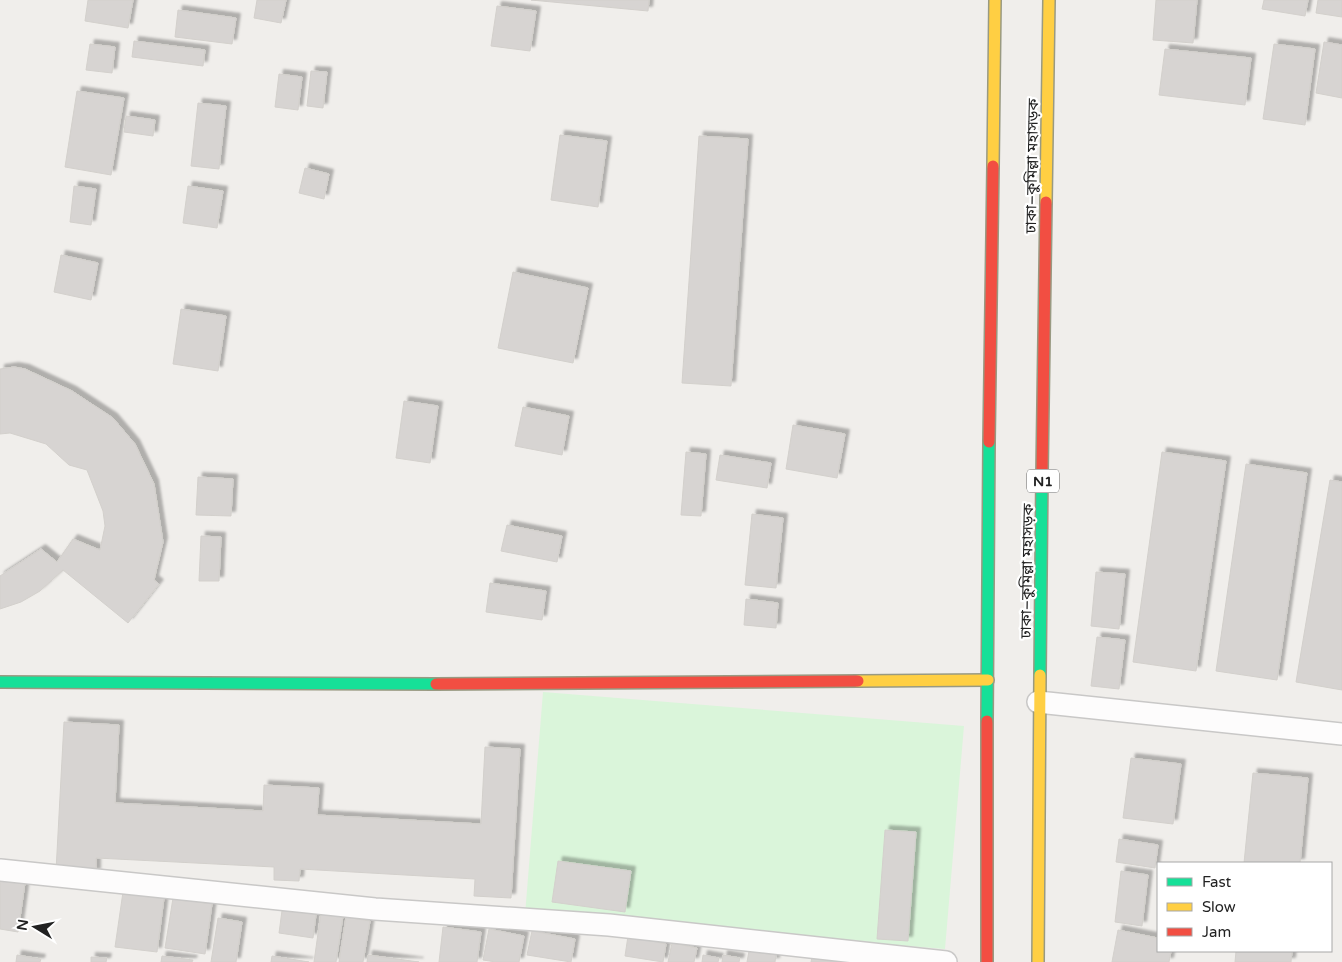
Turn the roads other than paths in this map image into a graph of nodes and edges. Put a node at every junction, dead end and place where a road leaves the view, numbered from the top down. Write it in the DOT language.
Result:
graph roads {
  1 [pos="994,0"];
  2 [pos="1049,0"];
  3 [pos="988,680"];
  4 [pos="0,682"];
  5 [pos="1038,702"];
  6 [pos="1342,734"];
  7 [pos="0,870"];
  8 [pos="946,962"];
  9 [pos="987,962"];
  10 [pos="1038,962"];
  1 -- 3 [label="main road"];
  2 -- 5 [label="main road, ঢাকা–কুমিল্লা মহাসড়ক / N1"];
  3 -- 4 [label="main road"];
  3 -- 9 [label="main road"];
  5 -- 6 [label="street"];
  5 -- 10 [label="main road, ঢাকা–কুমিল্লা মহাসড়ক / N1"];
  7 -- 8 [label="street"];
}
